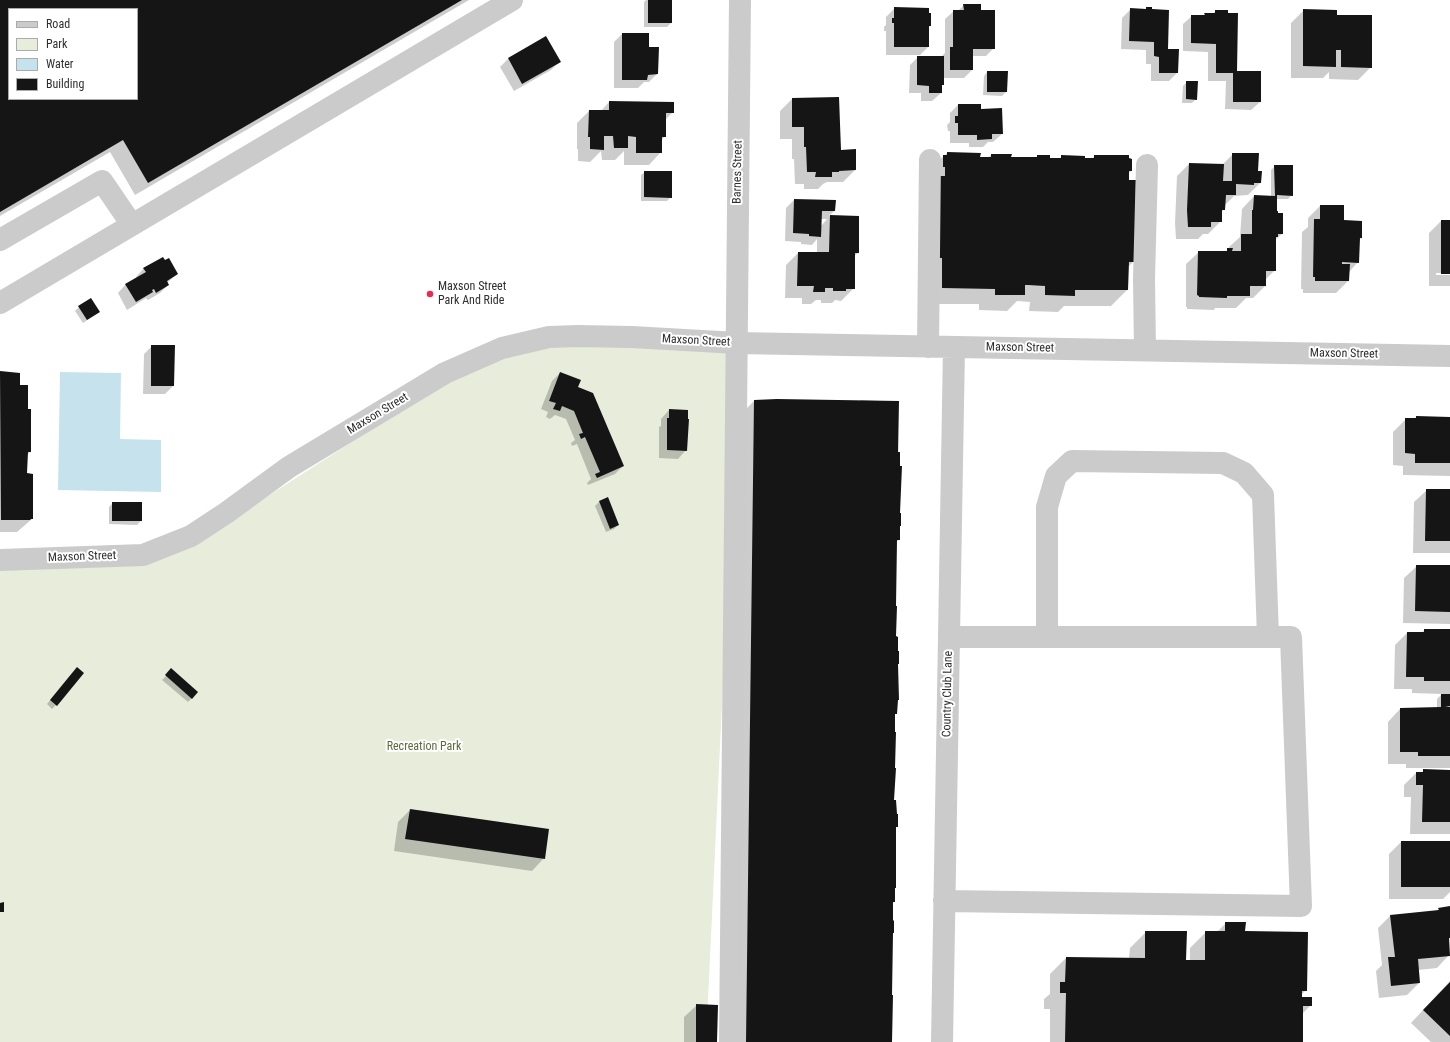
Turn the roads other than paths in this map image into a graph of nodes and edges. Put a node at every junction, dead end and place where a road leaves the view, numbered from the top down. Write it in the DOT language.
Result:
graph roads {
  1 [pos="512,0"];
  2 [pos="740,0"];
  3 [pos="930,160"];
  4 [pos="1147,165"];
  5 [pos="132,225"];
  6 [pos="0,240"];
  7 [pos="0,303"];
  8 [pos="737,343"];
  9 [pos="928,346"];
  10 [pos="954,347"];
  11 [pos="1145,350"];
  12 [pos="1450,356"];
  13 [pos="0,560"];
  14 [pos="949,637"];
  15 [pos="1047,637"];
  16 [pos="1268,637"];
  17 [pos="944,901"];
  18 [pos="730,1042"];
  19 [pos="942,1042"];
  1 -- 5 [label="street"];
  2 -- 8 [label="street, Barnes Street"];
  3 -- 9 [label="street"];
  4 -- 11 [label="street"];
  5 -- 6 [label="street"];
  5 -- 7 [label="street"];
  8 -- 9 [label="street, Maxson Street"];
  8 -- 13 [label="street, Maxson Street"];
  8 -- 18 [label="street, Barnes Street"];
  9 -- 10 [label="street, Maxson Street"];
  10 -- 11 [label="street, Maxson Street"];
  10 -- 14 [label="street, Country Club Lane"];
  11 -- 12 [label="street, Maxson Street"];
  14 -- 15 [label="street"];
  14 -- 17 [label="street, Country Club Lane"];
  15 -- 16 [label="street"];
  15 -- 16 [label="street"];
  16 -- 17 [label="street"];
  17 -- 19 [label="street, Country Club Lane"];
}
